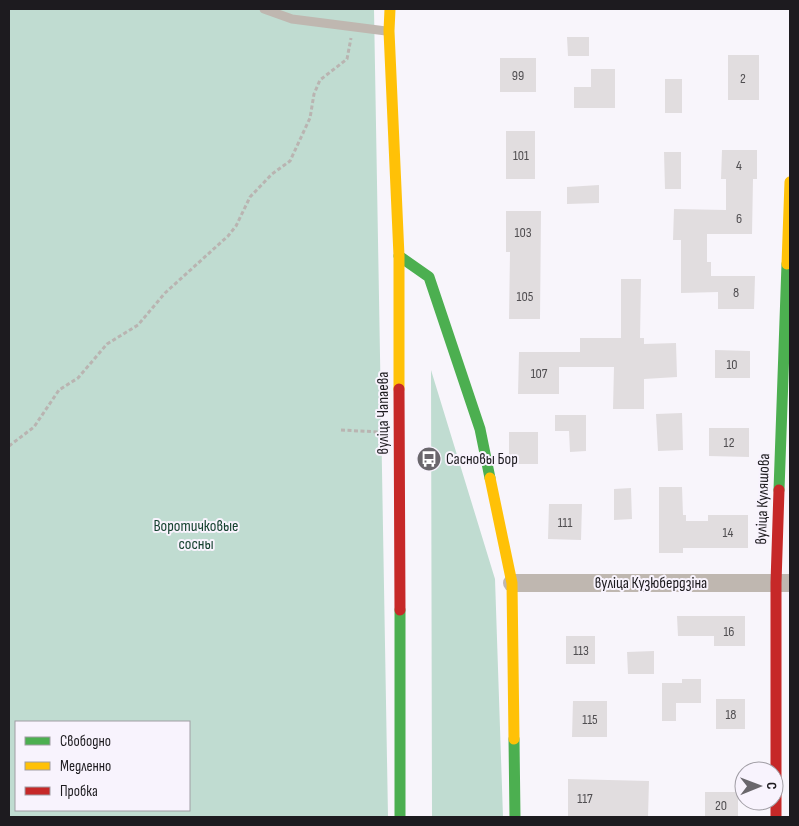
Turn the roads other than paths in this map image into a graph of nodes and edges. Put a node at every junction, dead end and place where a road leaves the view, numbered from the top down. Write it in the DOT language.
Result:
graph roads {
  1 [pos="264,9"];
  2 [pos="390,9"];
  3 [pos="389,31"];
  4 [pos="790,182"];
  5 [pos="399,256"];
  6 [pos="783,583"];
  7 [pos="512,584"];
  8 [pos="400,817"];
  9 [pos="515,817"];
  10 [pos="776,817"];
  1 -- 3 [label="lane"];
  2 -- 3 [label="street, вуліца Чапаева"];
  3 -- 5 [label="street, вуліца Чапаева"];
  4 -- 6 [label="street, вуліца Куляшова"];
  5 -- 7 [label="street"];
  5 -- 8 [label="street, вуліца Чапаева"];
  6 -- 7 [label="street, вуліца Кузюбердзіна"];
  6 -- 10 [label="street, вуліца Куляшова"];
  7 -- 9 [label="street"];
}
